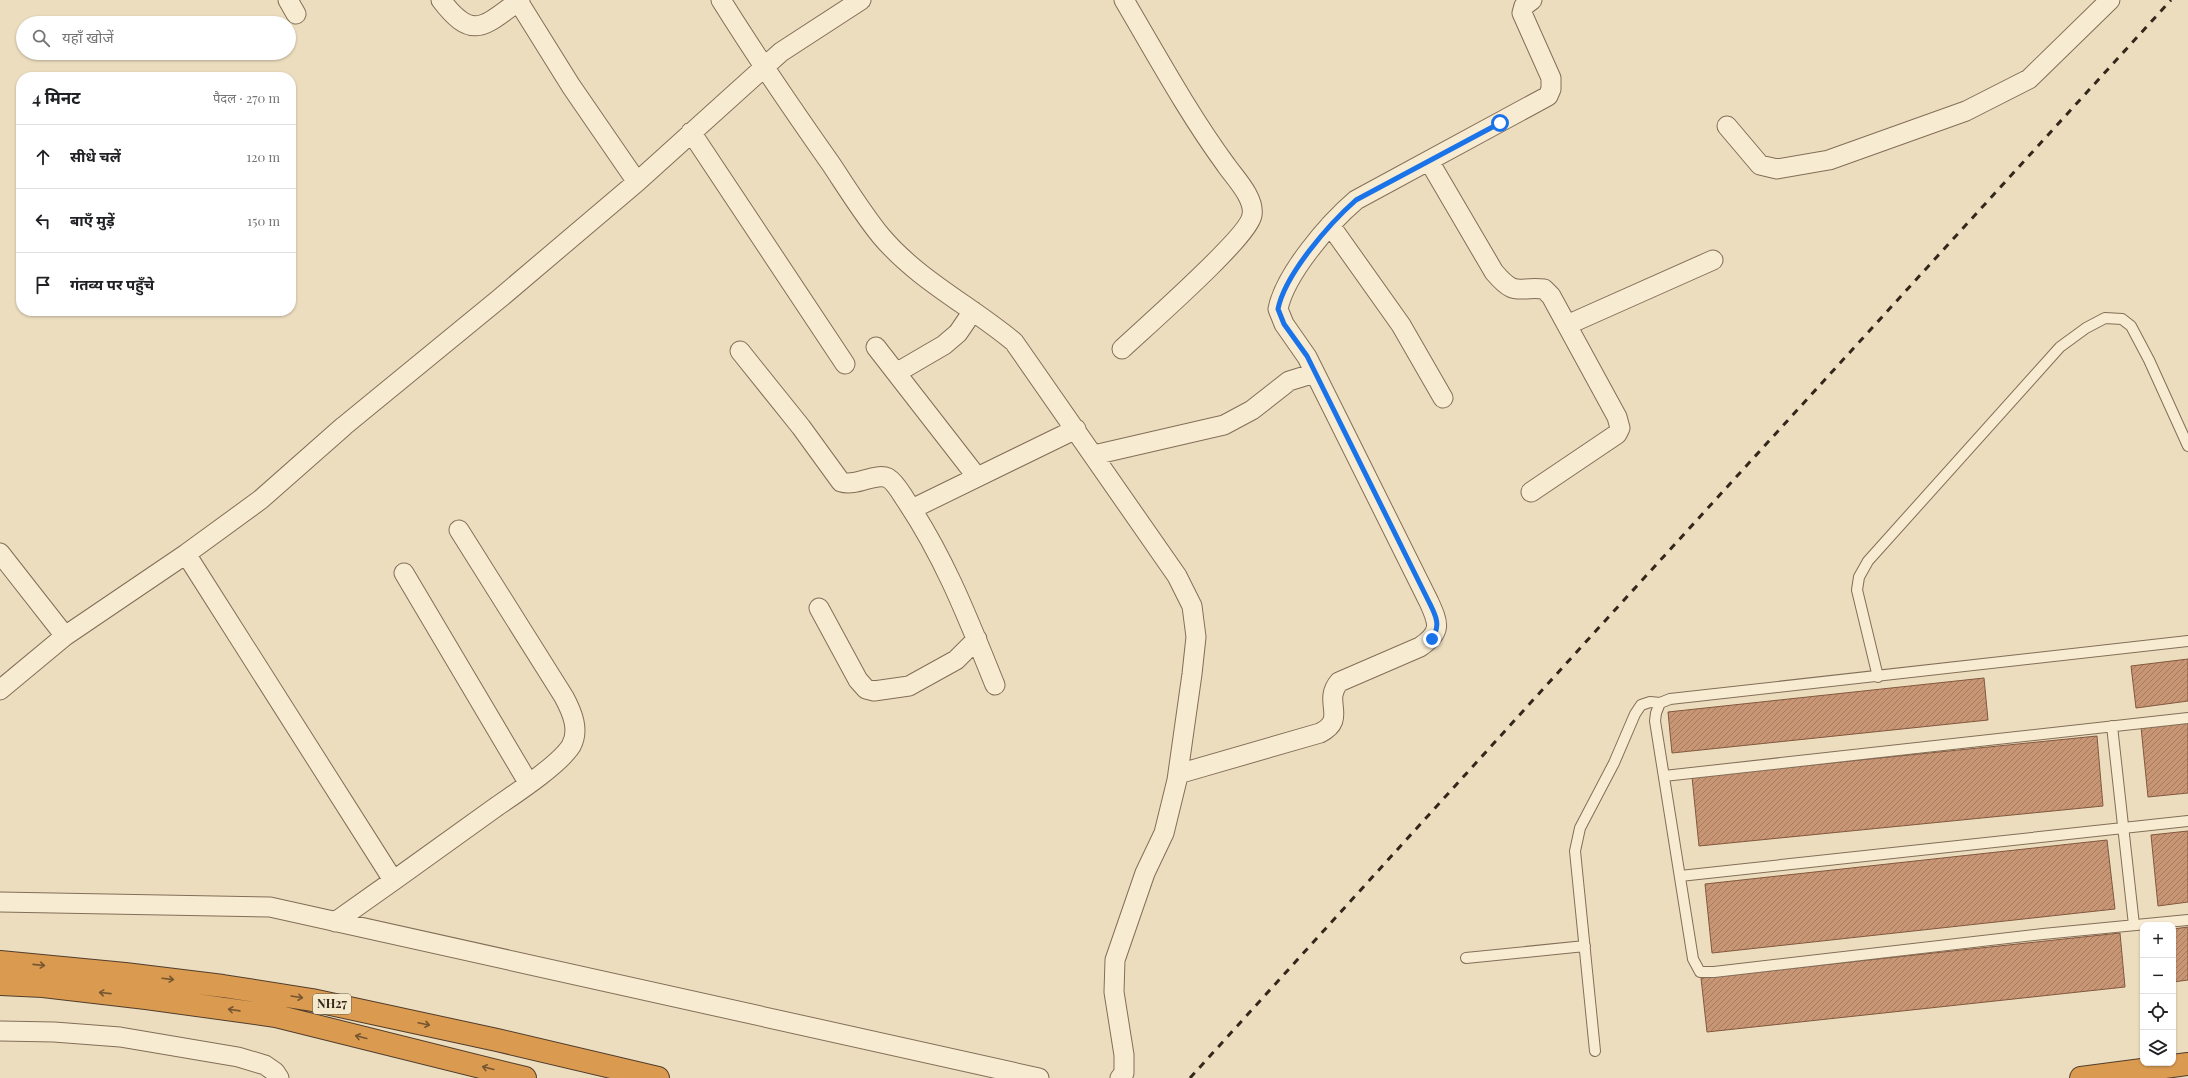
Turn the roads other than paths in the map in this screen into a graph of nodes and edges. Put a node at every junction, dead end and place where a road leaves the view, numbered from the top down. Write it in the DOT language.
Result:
graph roads {
  1 [pos="441,0"];
  2 [pos="721,0"];
  3 [pos="861,0"];
  4 [pos="1124,0"];
  5 [pos="1532,0"];
  6 [pos="2110,0"];
  7 [pos="519,1"];
  8 [pos="763,68"];
  9 [pos="1727,126"];
  10 [pos="691,132"];
  11 [pos="1429,161"];
  12 [pos="637,182"];
  13 [pos="1330,225"];
  14 [pos="1713,260"];
  15 [pos="973,311"];
  16 [pos="1567,325"];
  17 [pos="876,347"];
  18 [pos="1122,349"];
  19 [pos="740,351"];
  20 [pos="845,364"];
  21 [pos="896,373"];
  22 [pos="1315,373"];
  23 [pos="1443,398"];
  24 [pos="1076,429"];
  25 [pos="2188,446"];
  26 [pos="1094,456"];
  27 [pos="977,477"];
  28 [pos="1531,492"];
  29 [pos="912,509"];
  30 [pos="458,530"];
  31 [pos="0,553"];
  32 [pos="186,554"];
  33 [pos="404,573"];
  34 [pos="819,608"];
  35 [pos="65,636"];
  36 [pos="977,639"];
  37 [pos="2188,641"];
  38 [pos="1878,677"];
  39 [pos="995,685"];
  40 [pos="0,690"];
  41 [pos="1660,703"];
  42 [pos="2188,718"];
  43 [pos="2112,726"];
  44 [pos="1178,774"];
  45 [pos="1664,776"];
  46 [pos="529,784"];
  47 [pos="2188,821"];
  48 [pos="2123,828"];
  49 [pos="1680,876"];
  50 [pos="393,880"];
  51 [pos="0,902"];
  52 [pos="2188,920"];
  53 [pos="335,922"];
  54 [pos="2134,925"];
  55 [pos="1585,946"];
  56 [pos="1466,958"];
  57 [pos="0,962"];
  58 [pos="0,984"];
  59 [pos="0,1031"];
  60 [pos="1595,1051"];
  61 [pos="2188,1064"];
  62 [pos="279,1078"];
  63 [pos="525,1078"];
  64 [pos="658,1078"];
  65 [pos="1039,1078"];
  66 [pos="1120,1078"];
  67 [pos="2081,1078"];
  1 -- 7 [label="street"];
  2 -- 8 [label="street"];
  3 -- 8 [label="street"];
  4 -- 18 [label="street"];
  5 -- 11 [label="street"];
  6 -- 9 [label="street"];
  7 -- 12 [label="street"];
  8 -- 10 [label="street"];
  8 -- 15 [label="street"];
  10 -- 12 [label="street"];
  10 -- 20 [label="street"];
  11 -- 13 [label="street"];
  11 -- 16 [label="street"];
  12 -- 32 [label="street"];
  13 -- 22 [label="street"];
  13 -- 23 [label="street"];
  14 -- 16 [label="street"];
  15 -- 21 [label="street"];
  15 -- 24 [label="street"];
  16 -- 28 [label="street"];
  17 -- 21 [label="street"];
  19 -- 29 [label="street"];
  21 -- 27 [label="street"];
  22 -- 26 [label="street"];
  22 -- 44 [label="street"];
  24 -- 26 [label="street"];
  24 -- 27 [label="street"];
  25 -- 38 [label="lane"];
  26 -- 44 [label="street"];
  27 -- 29 [label="street"];
  29 -- 36 [label="street"];
  30 -- 46 [label="street"];
  31 -- 35 [label="street"];
  32 -- 35 [label="street"];
  32 -- 50 [label="street"];
  33 -- 46 [label="street"];
  34 -- 36 [label="street"];
  35 -- 40 [label="street"];
  36 -- 39 [label="street"];
  37 -- 38 [label="lane"];
  38 -- 41 [label="lane"];
  41 -- 45 [label="lane"];
  41 -- 55 [label="lane"];
  42 -- 43 [label="lane"];
  43 -- 45 [label="lane"];
  43 -- 48 [label="lane"];
  44 -- 66 [label="street"];
  45 -- 49 [label="lane"];
  46 -- 50 [label="street"];
  47 -- 48 [label="lane"];
  48 -- 49 [label="lane"];
  48 -- 54 [label="lane"];
  49 -- 54 [label="lane"];
  50 -- 53 [label="street"];
  51 -- 53 [label="street"];
  52 -- 54 [label="lane"];
  53 -- 65 [label="street"];
  55 -- 56 [label="lane"];
  55 -- 60 [label="lane"];
  57 -- 64 [label="highway, NH27, one-way"];
  63 -- 58 [label="highway, NH27, one-way"];
  59 -- 62 [label="street"];
  61 -- 67 [label="highway"];
}
